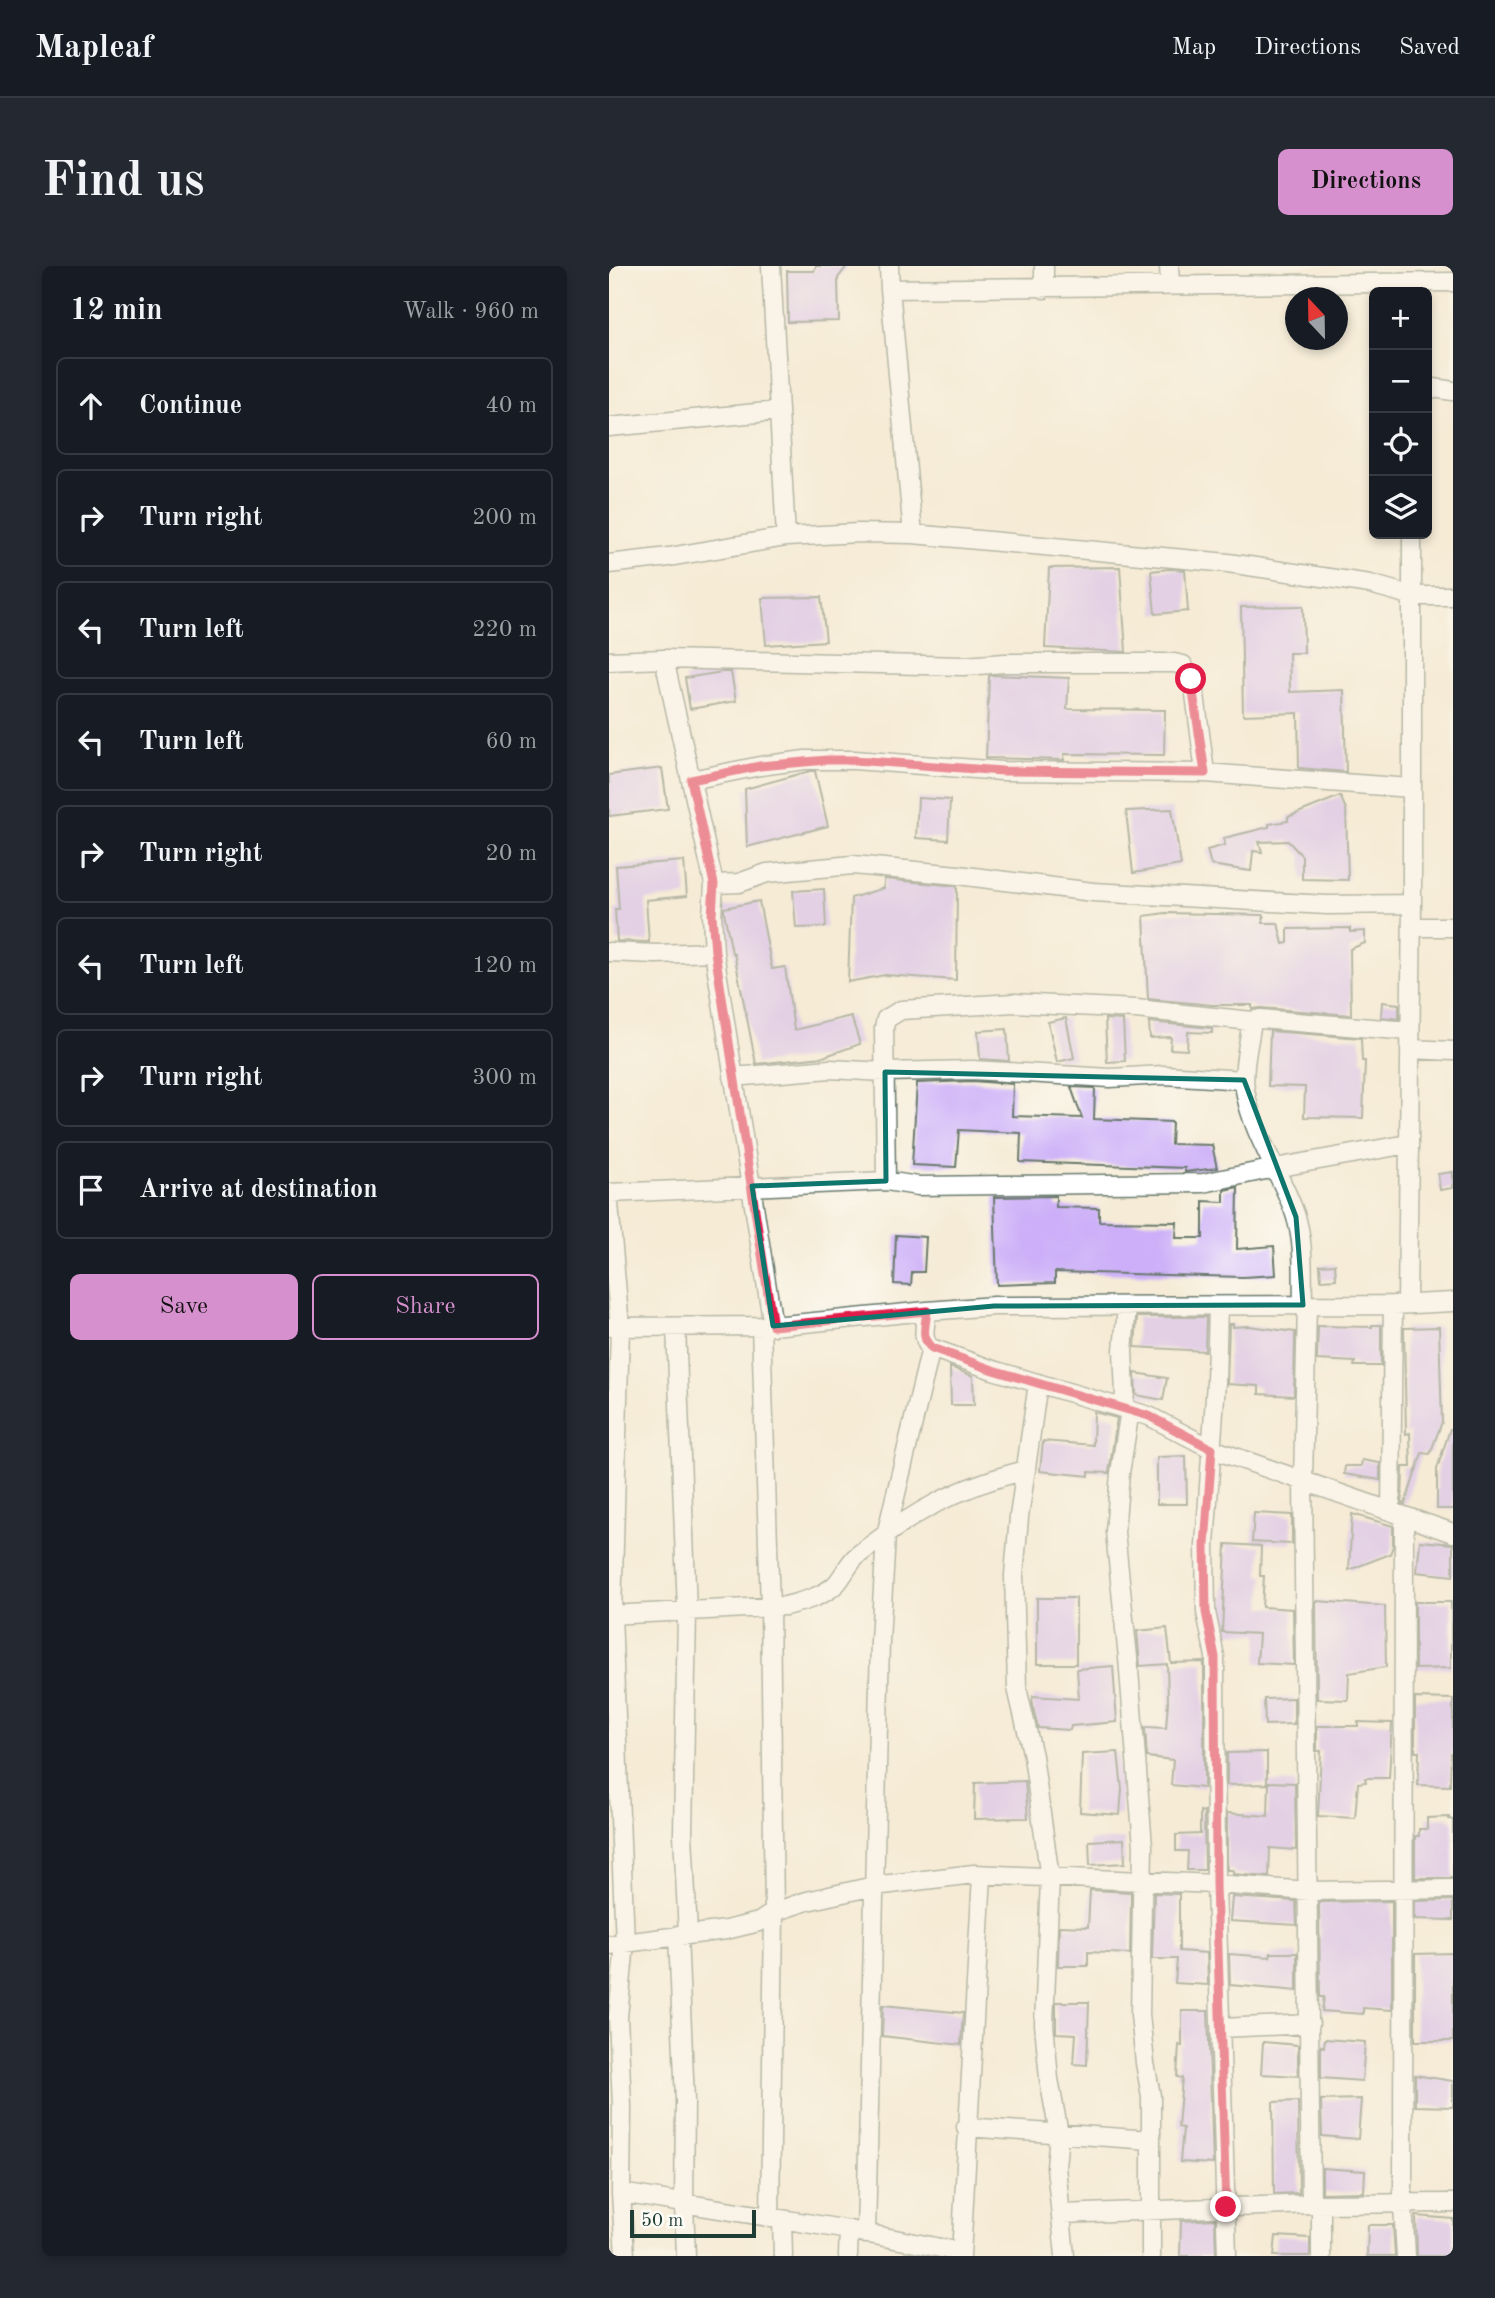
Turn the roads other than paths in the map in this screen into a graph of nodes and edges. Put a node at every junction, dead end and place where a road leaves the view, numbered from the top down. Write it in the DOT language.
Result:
graph roads {
  1 [pos="771,266"];
  2 [pos="889,266"];
  3 [pos="1044,266"];
  4 [pos="1169,266"];
  5 [pos="1407,280"];
  6 [pos="1453,282"];
  7 [pos="1170,285"];
  8 [pos="890,289"];
  9 [pos="1044,289"];
  10 [pos="1432,388"];
  11 [pos="1453,391"];
  12 [pos="779,411"];
  13 [pos="609,427"];
  14 [pos="913,534"];
  15 [pos="786,537"];
  16 [pos="1412,539"];
  17 [pos="609,564"];
  18 [pos="1413,596"];
  19 [pos="1453,596"];
  20 [pos="664,659"];
  21 [pos="609,661"];
  22 [pos="1205,773"];
  23 [pos="691,780"];
  24 [pos="1411,788"];
  25 [pos="714,884"];
  26 [pos="1412,904"];
  27 [pos="1412,927"];
  28 [pos="1453,927"];
  29 [pos="609,952"];
  30 [pos="715,952"];
  31 [pos="1252,1021"];
  32 [pos="1410,1040"];
  33 [pos="1453,1051"];
  34 [pos="885,1072"];
  35 [pos="733,1077"];
  36 [pos="1244,1080"];
  37 [pos="1408,1144"];
  38 [pos="1275,1168"];
  39 [pos="886,1181"];
  40 [pos="751,1186"];
  41 [pos="609,1193"];
  42 [pos="609,1204"];
  43 [pos="1453,1302"];
  44 [pos="1400,1304"];
  45 [pos="1305,1305"];
  46 [pos="1218,1306"];
  47 [pos="1127,1307"];
  48 [pos="927,1311"];
  49 [pos="767,1326"];
  50 [pos="615,1327"];
  51 [pos="676,1327"];
  52 [pos="932,1348"];
  53 [pos="1038,1383"];
  54 [pos="1126,1409"];
  55 [pos="1212,1449"];
  56 [pos="1026,1470"];
  57 [pos="1303,1481"];
  58 [pos="1398,1514"];
  59 [pos="1453,1533"];
  60 [pos="886,1535"];
  61 [pos="770,1607"];
  62 [pos="687,1611"];
  63 [pos="610,1615"];
  64 [pos="982,1875"];
  65 [pos="1050,1878"];
  66 [pos="1144,1881"];
  67 [pos="1216,1884"];
  68 [pos="874,1886"];
  69 [pos="1404,1888"];
  70 [pos="1453,1889"];
  71 [pos="1309,1891"];
  72 [pos="774,1912"];
  73 [pos="683,1935"];
  74 [pos="617,1944"];
  75 [pos="1310,2024"];
  76 [pos="1221,2028"];
  77 [pos="615,2123"];
  78 [pos="966,2127"];
  79 [pos="1059,2134"];
  80 [pos="1151,2140"];
  81 [pos="621,2193"];
  82 [pos="1453,2203"];
  83 [pos="684,2204"];
  84 [pos="1403,2204"];
  85 [pos="1316,2205"];
  86 [pos="1226,2207"];
  87 [pos="1150,2209"];
  88 [pos="1062,2214"];
  89 [pos="776,2219"];
  90 [pos="857,2232"];
  91 [pos="961,2254"];
  92 [pos="625,2256"];
  93 [pos="686,2256"];
  94 [pos="782,2256"];
  95 [pos="848,2256"];
  96 [pos="1065,2256"];
  97 [pos="1151,2256"];
  98 [pos="1227,2256"];
  99 [pos="1321,2256"];
  100 [pos="1406,2256"];
  1 -- 12 [label="street"];
  2 -- 8 [label="street"];
  3 -- 9 [label="street"];
  4 -- 7 [label="street"];
  5 -- 6 [label="street"];
  5 -- 7 [label="street"];
  7 -- 9 [label="street"];
  8 -- 9 [label="street"];
  8 -- 14 [label="street"];
  10 -- 11 [label="street"];
  12 -- 13 [label="street"];
  12 -- 15 [label="street"];
  14 -- 15 [label="street"];
  14 -- 18 [label="street"];
  15 -- 17 [label="street"];
  16 -- 18 [label="street"];
  18 -- 19 [label="street"];
  18 -- 24 [label="street"];
  20 -- 21 [label="street"];
  20 -- 22 [label="street"];
  20 -- 23 [label="street"];
  22 -- 23 [label="street"];
  22 -- 24 [label="street"];
  23 -- 25 [label="street"];
  24 -- 26 [label="street"];
  25 -- 26 [label="street"];
  25 -- 30 [label="street"];
  26 -- 27 [label="street"];
  27 -- 28 [label="street"];
  27 -- 32 [label="street"];
  29 -- 30 [label="street"];
  30 -- 35 [label="street"];
  31 -- 32 [label="street"];
  31 -- 34 [label="street"];
  31 -- 36 [label="street"];
  32 -- 33 [label="street"];
  32 -- 37 [label="street"];
  34 -- 35 [label="street"];
  34 -- 36 [label="street"];
  34 -- 39 [label="street"];
  35 -- 40 [label="street"];
  36 -- 38 [label="street"];
  37 -- 38 [label="street"];
  37 -- 44 [label="street"];
  38 -- 39 [label="street"];
  38 -- 45 [label="street"];
  39 -- 40 [label="street"];
  40 -- 41 [label="street"];
  40 -- 49 [label="street"];
  42 -- 50 [label="street"];
  43 -- 44 [label="street"];
  44 -- 45 [label="street"];
  44 -- 58 [label="street"];
  45 -- 46 [label="street"];
  45 -- 57 [label="street"];
  46 -- 47 [label="street"];
  46 -- 55 [label="street"];
  47 -- 48 [label="street"];
  47 -- 54 [label="street"];
  48 -- 49 [label="street"];
  48 -- 52 [label="street"];
  49 -- 51 [label="street"];
  49 -- 61 [label="street"];
  50 -- 51 [label="street"];
  50 -- 63 [label="street"];
  51 -- 62 [label="street"];
  52 -- 53 [label="street"];
  52 -- 60 [label="street"];
  53 -- 54 [label="street"];
  53 -- 56 [label="street"];
  54 -- 55 [label="street"];
  54 -- 66 [label="street"];
  55 -- 57 [label="street"];
  55 -- 67 [label="street"];
  56 -- 60 [label="street"];
  56 -- 65 [label="street"];
  57 -- 58 [label="street"];
  57 -- 71 [label="street"];
  58 -- 59 [label="street"];
  58 -- 69 [label="street"];
  60 -- 61 [label="street"];
  60 -- 68 [label="street"];
  61 -- 62 [label="street"];
  61 -- 72 [label="street"];
  62 -- 63 [label="street"];
  62 -- 73 [label="street"];
  63 -- 74 [label="street"];
  64 -- 65 [label="street"];
  64 -- 68 [label="street"];
  64 -- 78 [label="street"];
  65 -- 66 [label="street"];
  65 -- 79 [label="street"];
  66 -- 67 [label="street"];
  66 -- 80 [label="street"];
  67 -- 71 [label="street"];
  67 -- 76 [label="street"];
  68 -- 72 [label="street"];
  68 -- 90 [label="street"];
  69 -- 70 [label="street"];
  69 -- 71 [label="street"];
  69 -- 84 [label="street"];
  71 -- 75 [label="street"];
  72 -- 73 [label="street"];
  72 -- 89 [label="street"];
  73 -- 74 [label="street"];
  73 -- 83 [label="street"];
  74 -- 77 [label="street"];
  75 -- 76 [label="street"];
  75 -- 85 [label="street"];
  76 -- 86 [label="street"];
  77 -- 81 [label="street"];
  78 -- 79 [label="street"];
  78 -- 91 [label="street"];
  79 -- 80 [label="street"];
  79 -- 88 [label="street"];
  80 -- 87 [label="street"];
  81 -- 83 [label="street"];
  81 -- 92 [label="street"];
  82 -- 84 [label="street"];
  83 -- 89 [label="street"];
  83 -- 93 [label="street"];
  84 -- 85 [label="street"];
  84 -- 100 [label="street"];
  85 -- 86 [label="street"];
  85 -- 99 [label="street"];
  86 -- 87 [label="street"];
  86 -- 98 [label="street"];
  87 -- 88 [label="street"];
  87 -- 97 [label="street"];
  88 -- 96 [label="street"];
  89 -- 90 [label="street"];
  89 -- 94 [label="street"];
  90 -- 91 [label="street"];
  90 -- 95 [label="street"];
}
